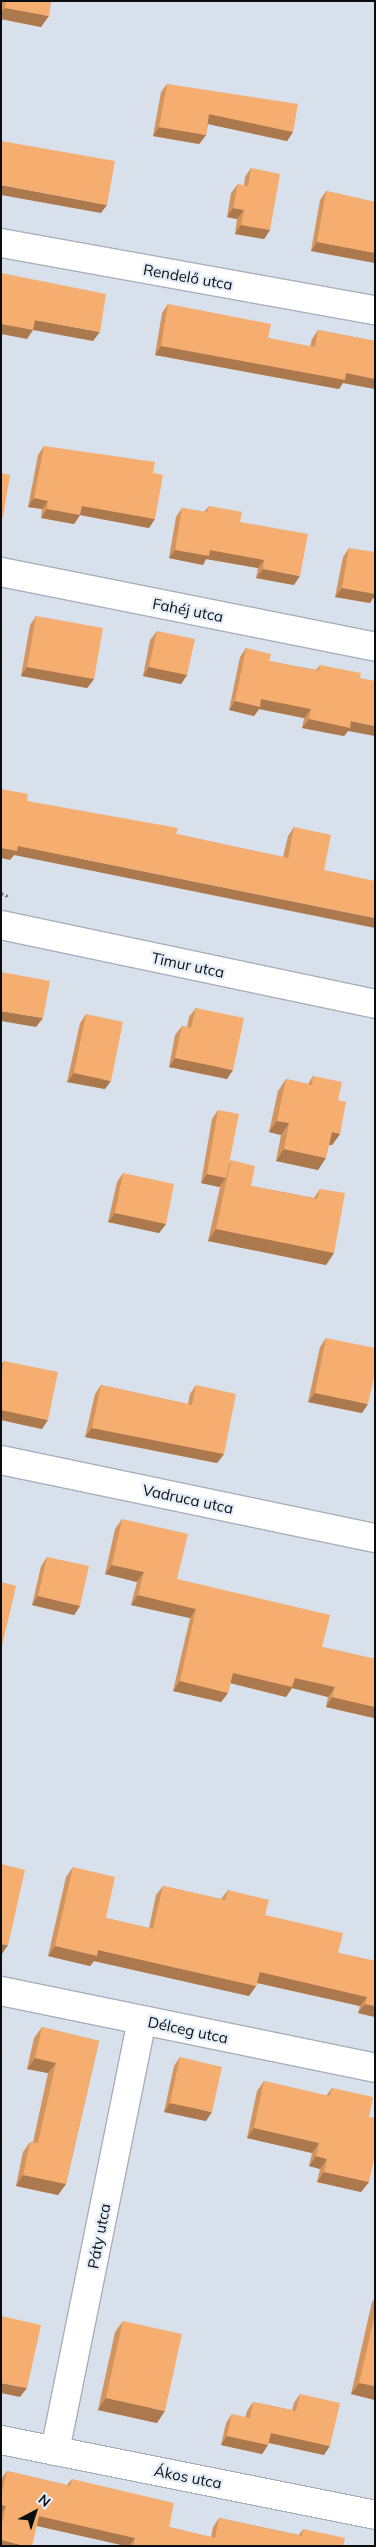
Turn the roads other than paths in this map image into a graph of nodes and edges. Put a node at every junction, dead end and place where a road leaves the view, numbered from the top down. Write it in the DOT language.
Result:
graph roads {
  1 [pos="1,243"];
  2 [pos="375,310"];
  3 [pos="1,572"];
  4 [pos="375,647"];
  5 [pos="1,926"];
  6 [pos="375,1004"];
  7 [pos="1,1460"];
  8 [pos="375,1538"];
  9 [pos="1,1991"];
  10 [pos="142,2021"];
  11 [pos="375,2068"];
  12 [pos="1,2440"];
  13 [pos="55,2451"];
  14 [pos="375,2515"];
  1 -- 2 [label="street, Rendelő utca"];
  3 -- 4 [label="street, Fahéj utca"];
  5 -- 6 [label="street, Timur utca"];
  7 -- 8 [label="street, Vadruca utca"];
  9 -- 10 [label="street, Délceg utca"];
  10 -- 11 [label="street, Délceg utca"];
  10 -- 13 [label="street, Páty utca"];
  12 -- 13 [label="street, Ákos utca"];
  13 -- 14 [label="street, Ákos utca"];
}
